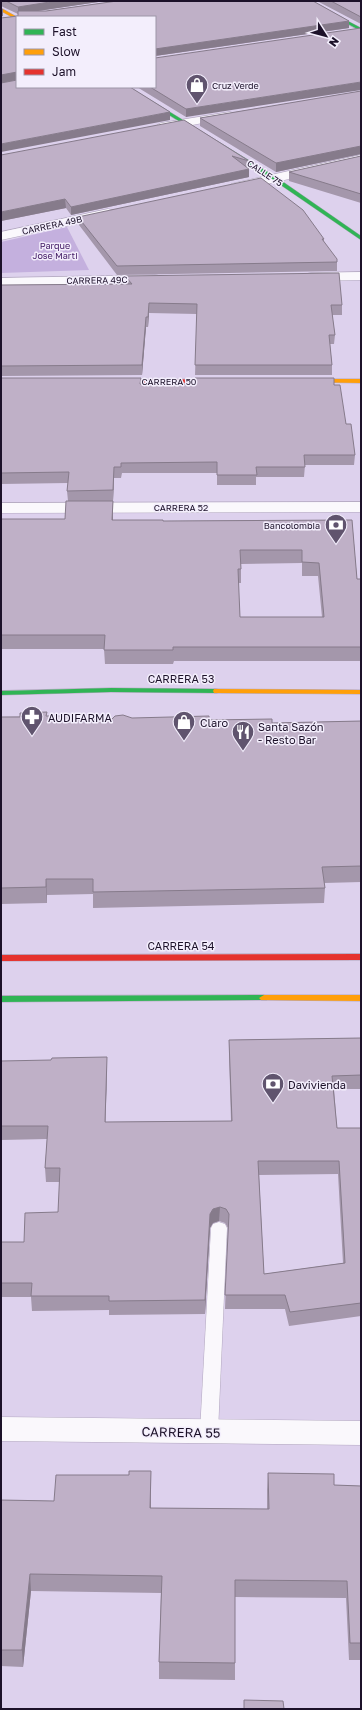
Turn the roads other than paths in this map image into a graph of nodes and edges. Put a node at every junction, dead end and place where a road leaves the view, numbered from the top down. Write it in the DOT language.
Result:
graph roads {
  1 [pos="307,1"];
  2 [pos="1,9"];
  3 [pos="16,19"];
  4 [pos="1,21"];
  5 [pos="361,31"];
  6 [pos="347,33"];
  7 [pos="128,88"];
  8 [pos="238,114"];
  9 [pos="184,123"];
  10 [pos="146,130"];
  11 [pos="361,159"];
  12 [pos="274,178"];
  13 [pos="220,190"];
  14 [pos="118,211"];
  15 [pos="1,236"];
  16 [pos="361,238"];
  17 [pos="361,276"];
  18 [pos="298,277"];
  19 [pos="173,279"];
  20 [pos="1,282"];
  21 [pos="236,381"];
  22 [pos="298,381"];
  23 [pos="361,381"];
  24 [pos="103,382"];
  25 [pos="361,507"];
  26 [pos="1,508"];
  27 [pos="361,692"];
  28 [pos="1,693"];
  29 [pos="361,956"];
  30 [pos="1,958"];
  31 [pos="361,998"];
  32 [pos="1,999"];
  33 [pos="219,1228"];
  34 [pos="1,1429"];
  35 [pos="209,1432"];
  36 [pos="361,1433"];
  1 -- 5 [label="street"];
  2 -- 3 [label="street"];
  3 -- 4 [label="street"];
  5 -- 6 [label="street"];
  7 -- 9 [label="street, CALLE 75"];
  8 -- 9 [label="street"];
  9 -- 10 [label="street"];
  9 -- 12 [label="street, CALLE 75"];
  11 -- 12 [label="street"];
  12 -- 13 [label="street"];
  12 -- 16 [label="street, CALLE 75"];
  14 -- 15 [label="street, CARRERA 49B"];
  17 -- 18 [label="street"];
  19 -- 20 [label="street, CARRERA 49C"];
  21 -- 24 [label="street, CARRERA 50"];
  22 -- 23 [label="street"];
  25 -- 26 [label="street, CARRERA 52"];
  27 -- 28 [label="street, CARRERA 53"];
  29 -- 30 [label="street, CARRERA 54"];
  31 -- 32 [label="street"];
  33 -- 35 [label="lane"];
  34 -- 35 [label="street, CARRERA 55"];
  35 -- 36 [label="street, CARRERA 55"];
}
